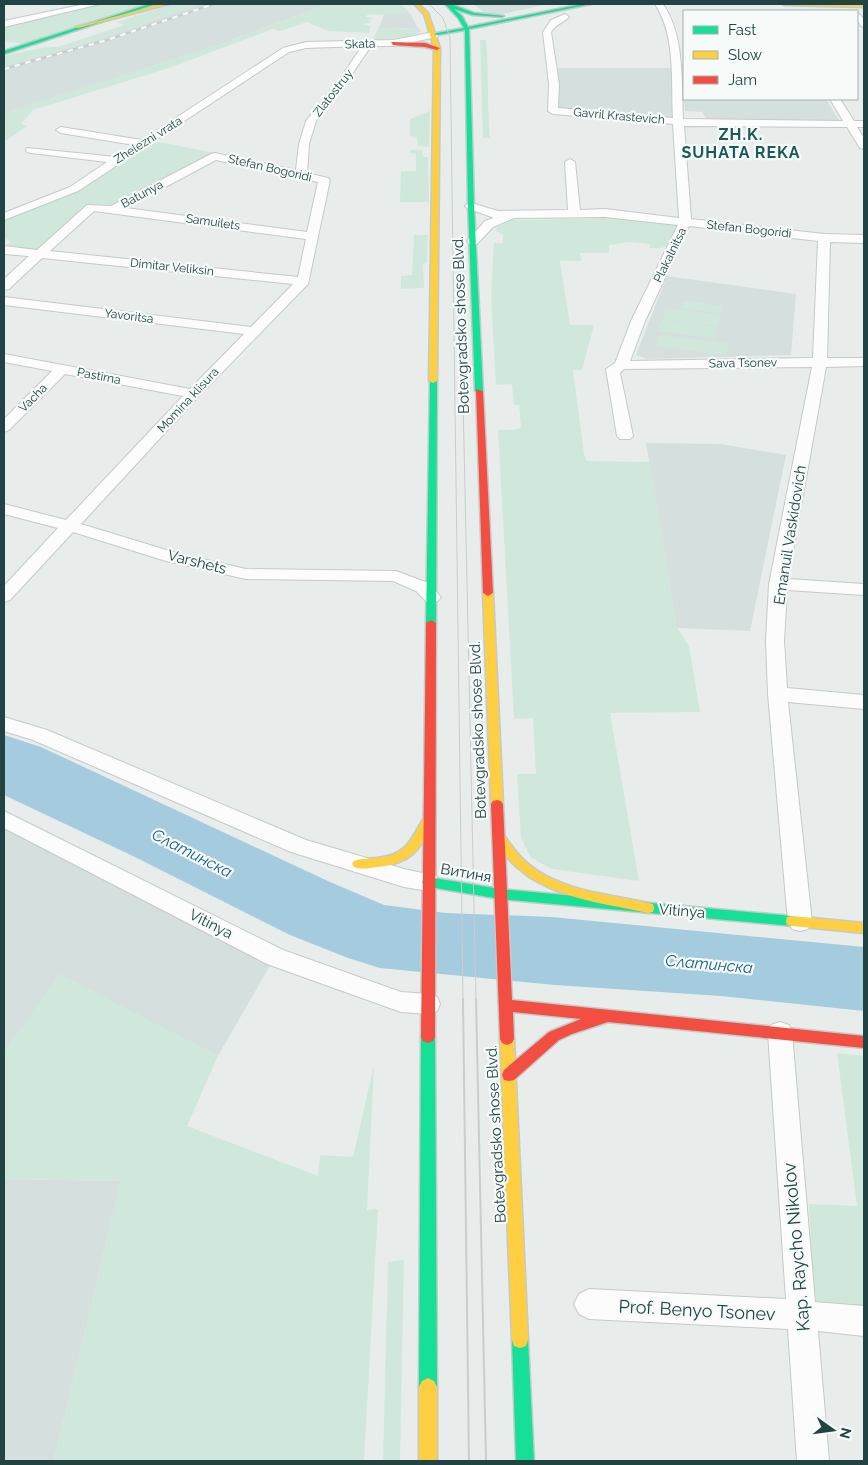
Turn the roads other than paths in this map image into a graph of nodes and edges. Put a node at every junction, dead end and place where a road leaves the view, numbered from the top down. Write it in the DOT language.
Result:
graph roads {
  1 [pos="61,4"];
  2 [pos="96,4"];
  3 [pos="154,4"];
  4 [pos="167,4"];
  5 [pos="416,4"];
  6 [pos="448,4"];
  7 [pos="559,4"];
  8 [pos="589,4"];
  9 [pos="660,4"];
  10 [pos="784,4"];
  11 [pos="864,6"];
  12 [pos="138,8"];
  13 [pos="10,12"];
  14 [pos="426,13"];
  15 [pos="37,16"];
  16 [pos="502,16"];
  17 [pos="565,16"];
  18 [pos="4,24"];
  19 [pos="78,27"];
  20 [pos="462,27"];
  21 [pos="434,35"];
  22 [pos="393,43"];
  23 [pos="368,44"];
  24 [pos="468,46"];
  25 [pos="436,48"];
  26 [pos="286,50"];
  27 [pos="4,53"];
  28 [pos="679,62"];
  29 [pos="836,100"];
  30 [pos="678,121"];
  31 [pos="864,124"];
  32 [pos="850,125"];
  33 [pos="61,130"];
  34 [pos="144,143"];
  35 [pos="864,146"];
  36 [pos="32,150"];
  37 [pos="216,156"];
  38 [pos="116,160"];
  39 [pos="570,162"];
  40 [pos="301,175"];
  41 [pos="471,206"];
  42 [pos="115,208"];
  43 [pos="574,213"];
  44 [pos="514,215"];
  45 [pos="4,217"];
  46 [pos="685,223"];
  47 [pos="311,236"];
  48 [pos="824,238"];
  49 [pos="864,238"];
  50 [pos="473,241"];
  51 [pos="4,250"];
  52 [pos="40,253"];
  53 [pos="303,281"];
  54 [pos="4,286"];
  55 [pos="4,301"];
  56 [pos="254,331"];
  57 [pos="4,358"];
  58 [pos="820,362"];
  59 [pos="864,362"];
  60 [pos="621,365"];
  61 [pos="62,369"];
  62 [pos="193,394"];
  63 [pos="4,427"];
  64 [pos="625,436"];
  65 [pos="4,509"];
  66 [pos="71,526"];
  67 [pos="432,552"];
  68 [pos="396,576"];
  69 [pos="778,584"];
  70 [pos="864,590"];
  71 [pos="4,596"];
  72 [pos="432,597"];
  73 [pos="778,694"];
  74 [pos="864,702"];
  75 [pos="4,724"];
  76 [pos="4,818"];
  77 [pos="429,818"];
  78 [pos="498,836"];
  79 [pos="358,864"];
  80 [pos="428,882"];
  81 [pos="500,894"];
  82 [pos="648,908"];
  83 [pos="800,922"];
  84 [pos="864,928"];
  85 [pos="428,1004"];
  86 [pos="506,1005"];
  87 [pos="610,1015"];
  88 [pos="780,1034"];
  89 [pos="864,1042"];
  90 [pos="509,1076"];
  91 [pos="589,1304"];
  92 [pos="803,1315"];
  93 [pos="864,1321"];
  94 [pos="428,1461"];
  95 [pos="525,1461"];
  96 [pos="813,1461"];
  1 -- 15 [label="street"];
  2 -- 15 [label="street"];
  3 -- 12 [label="main road"];
  4 -- 12 [label="main road"];
  5 -- 14 [label="main road, Botevgradsko shose Blvd."];
  6 -- 16 [label="main road"];
  6 -- 20 [label="main road"];
  7 -- 16 [label="main road"];
  8 -- 20 [label="main road"];
  9 -- 28 [label="street, Plakalnitsa"];
  10 -- 11 [label="main road"];
  12 -- 19 [label="main road"];
  12 -- 19 [label="main road"];
  13 -- 15 [label="street"];
  14 -- 20 [label="main road"];
  14 -- 21 [label="main road, Botevgradsko shose Blvd."];
  15 -- 18 [label="street"];
  16 -- 20 [label="main road"];
  17 -- 30 [label="street, Gavril Krastevich"];
  19 -- 27 [label="main road"];
  20 -- 21 [label="main road"];
  20 -- 24 [label="main road, Botevgradsko shose Blvd."];
  21 -- 22 [label="street, Skata"];
  21 -- 24 [label="main road"];
  21 -- 25 [label="main road, Botevgradsko shose Blvd."];
  22 -- 23 [label="street, Skata"];
  22 -- 25 [label="main road"];
  23 -- 26 [label="street, Skata"];
  23 -- 40 [label="street, Zlatostruy"];
  24 -- 41 [label="main road, Botevgradsko shose Blvd."];
  25 -- 67 [label="main road, Botevgradsko shose Blvd."];
  26 -- 34 [label="street, Zhelezni vrata"];
  28 -- 30 [label="street, Plakalnitsa"];
  29 -- 32 [label="street"];
  30 -- 32 [label="street, Gavril Krastevich"];
  30 -- 46 [label="street, Plakalnitsa"];
  31 -- 32 [label="street, Gavril Krastevich"];
  32 -- 35 [label="street"];
  33 -- 34 [label="street"];
  34 -- 38 [label="street, Zhelezni vrata"];
  36 -- 38 [label="street"];
  37 -- 40 [label="street, Stefan Bogoridi"];
  37 -- 42 [label="street, Batunya"];
  38 -- 45 [label="street, Zhelezni vrata"];
  39 -- 43 [label="street"];
  40 -- 47 [label="street, Stefan Bogoridi"];
  41 -- 44 [label="street, Stefan Bogoridi"];
  41 -- 50 [label="main road, Botevgradsko shose Blvd."];
  42 -- 47 [label="street, Samuilets"];
  42 -- 52 [label="street, Batunya"];
  43 -- 44 [label="street, Stefan Bogoridi"];
  43 -- 46 [label="street, Stefan Bogoridi"];
  44 -- 50 [label="street, Stefan Bogoridi"];
  46 -- 48 [label="street, Stefan Bogoridi"];
  46 -- 60 [label="street, Plakalnitsa"];
  47 -- 53 [label="street"];
  48 -- 49 [label="street, Stefan Bogoridi"];
  48 -- 58 [label="street, Emanuil Vaskidovich"];
  50 -- 78 [label="main road, Botevgradsko shose Blvd."];
  51 -- 52 [label="street"];
  52 -- 53 [label="street, Dimitar Veliksin"];
  52 -- 54 [label="street, Batunya"];
  53 -- 56 [label="street, Momina klisura"];
  55 -- 56 [label="street, Yavoritsa"];
  56 -- 62 [label="street, Momina klisura"];
  57 -- 61 [label="street, Pastirna"];
  58 -- 59 [label="street, Sava Tsonev"];
  58 -- 60 [label="street, Sava Tsonev"];
  58 -- 69 [label="street, Emanuil Vaskidovich"];
  60 -- 64 [label="street, Plakalnitsa"];
  61 -- 62 [label="street, Pastirna"];
  61 -- 63 [label="street, Vacha"];
  62 -- 66 [label="street, Momina klisura"];
  65 -- 66 [label="street, Varshets"];
  66 -- 68 [label="street, Varshets"];
  66 -- 71 [label="street, Momina klisura"];
  67 -- 68 [label="street, Varshets"];
  67 -- 72 [label="main road, Botevgradsko shose Blvd."];
  68 -- 72 [label="street, Varshets"];
  69 -- 70 [label="street"];
  69 -- 73 [label="street, Emanuil Vaskidovich"];
  72 -- 77 [label="main road, Botevgradsko shose Blvd."];
  73 -- 74 [label="street"];
  73 -- 83 [label="street, Emanuil Vaskidovich"];
  75 -- 79 [label="street"];
  76 -- 85 [label="street, Vitinya"];
  77 -- 79 [label="main road"];
  77 -- 80 [label="main road, Botevgradsko shose Blvd."];
  78 -- 81 [label="main road, Botevgradsko shose Blvd."];
  78 -- 82 [label="main road"];
  79 -- 80 [label="street"];
  80 -- 81 [label="main road, Витиня"];
  80 -- 85 [label="main road, Botevgradsko shose Blvd."];
  81 -- 82 [label="main road, Vitinya"];
  81 -- 86 [label="main road, Botevgradsko shose Blvd."];
  82 -- 83 [label="main road, Vitinya"];
  83 -- 84 [label="main road, Vitinya"];
  85 -- 94 [label="main road, Botevgradsko shose Blvd."];
  86 -- 87 [label="main road"];
  86 -- 90 [label="main road, Botevgradsko shose Blvd."];
  87 -- 88 [label="main road"];
  87 -- 90 [label="main road"];
  88 -- 89 [label="main road"];
  88 -- 92 [label="street, Kap. Raycho Nikolov"];
  90 -- 95 [label="main road, Botevgradsko shose Blvd."];
  91 -- 92 [label="street, Prof. Benyo Tsonev"];
  92 -- 93 [label="street, Prof. Benyo Tsonev"];
  92 -- 96 [label="street, Kap. Raycho Nikolov"];
}
